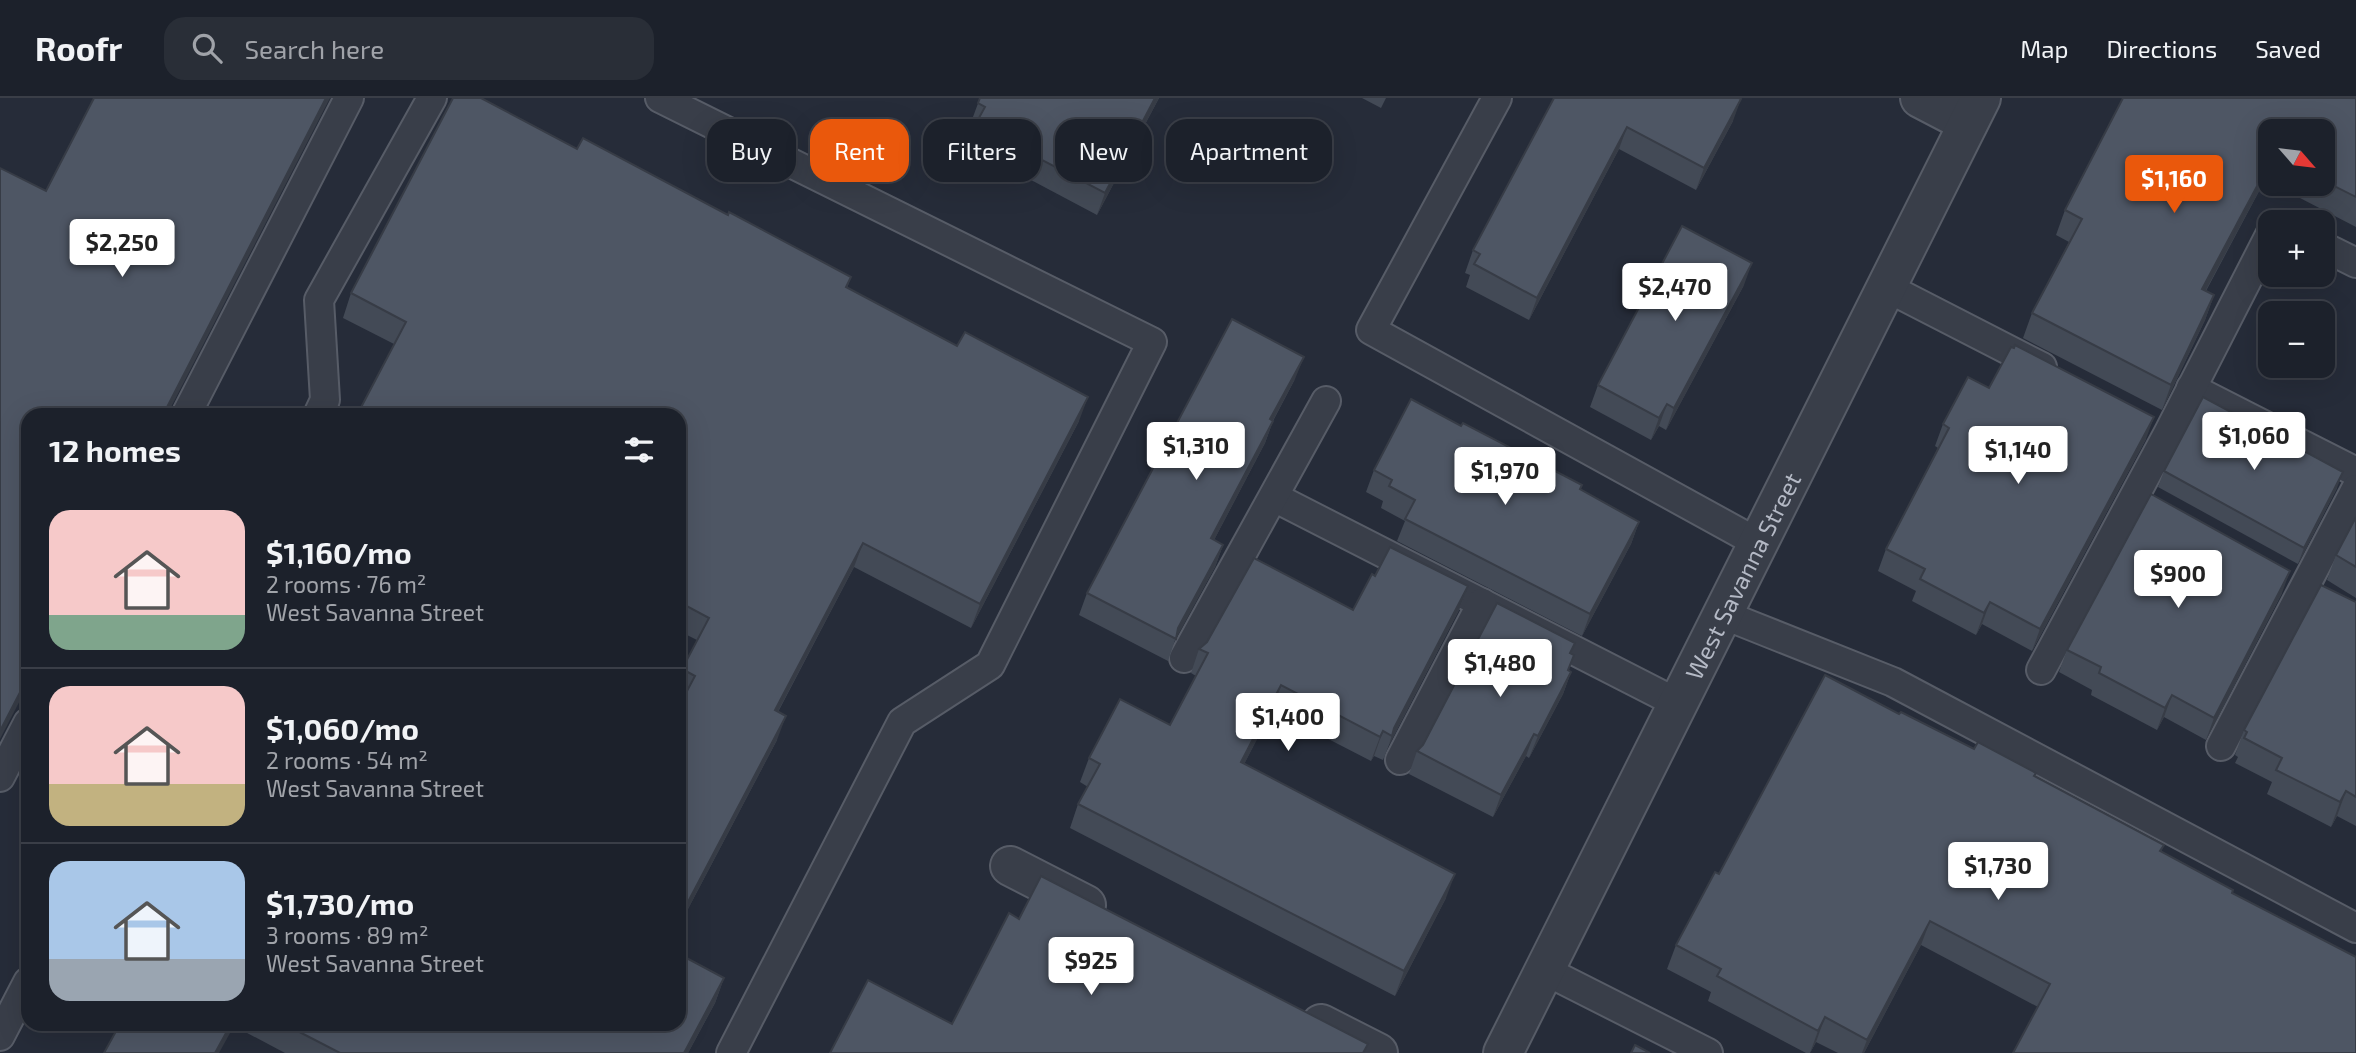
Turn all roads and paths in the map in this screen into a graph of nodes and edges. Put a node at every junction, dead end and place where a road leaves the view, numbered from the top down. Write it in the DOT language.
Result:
graph roads {
  1 [pos="349,98"];
  2 [pos="432,98"];
  3 [pos="660,98"];
  4 [pos="1497,98"];
  5 [pos="1920,98"];
  6 [pos="1975,111"];
  7 [pos="2335,252"];
  8 [pos="2258,258"];
  9 [pos="2356,263"];
  10 [pos="1886,287"];
  11 [pos="2070,382"];
  12 [pos="2191,388"];
  13 [pos="1326,401"];
  14 [pos="190,408"];
  15 [pos="321,408"];
  16 [pos="2356,472"];
  17 [pos="2356,489"];
  18 [pos="1274,497"];
  19 [pos="1758,543"];
  20 [pos="1482,603"];
  21 [pos="1722,614"];
  22 [pos="1184,658"];
  23 [pos="2041,670"];
  24 [pos="1677,703"];
  25 [pos="21,736"];
  26 [pos="2221,746"];
  27 [pos="1400,760"];
  28 [pos="0,777"];
  29 [pos="1010,866"];
  30 [pos="1121,922"];
  31 [pos="2356,928"];
  32 [pos="1544,970"];
  33 [pos="21,996"];
  34 [pos="1292,1009"];
  35 [pos="0,1036"];
  36 [pos="731,1053"];
  37 [pos="1378,1053"];
  38 [pos="1503,1053"];
  39 [pos="1708,1053"];
  1 -- 14 [label="lane"];
  2 -- 15 [label="lane"];
  3 -- 36 [label="lane"];
  4 -- 19 [label="lane"];
  5 -- 6 [label="street"];
  6 -- 10 [label="street, West Savanna Street"];
  7 -- 9 [label="lane"];
  8 -- 12 [label="lane"];
  10 -- 11 [label="lane"];
  10 -- 19 [label="street, West Savanna Street"];
  12 -- 16 [label="lane"];
  12 -- 23 [label="lane"];
  13 -- 18 [label="lane"];
  17 -- 26 [label="lane"];
  18 -- 20 [label="lane"];
  18 -- 22 [label="lane"];
  19 -- 21 [label="street, West Savanna Street"];
  20 -- 24 [label="lane"];
  20 -- 27 [label="lane"];
  21 -- 24 [label="street, West Savanna Street"];
  21 -- 31 [label="lane"];
  24 -- 32 [label="street, West Savanna Street"];
  25 -- 28 [label="lane"];
  29 -- 30 [label="street"];
  32 -- 38 [label="street, West Savanna Street"];
  32 -- 39 [label="lane"];
  33 -- 35 [label="lane"];
  34 -- 37 [label="street"];
}
